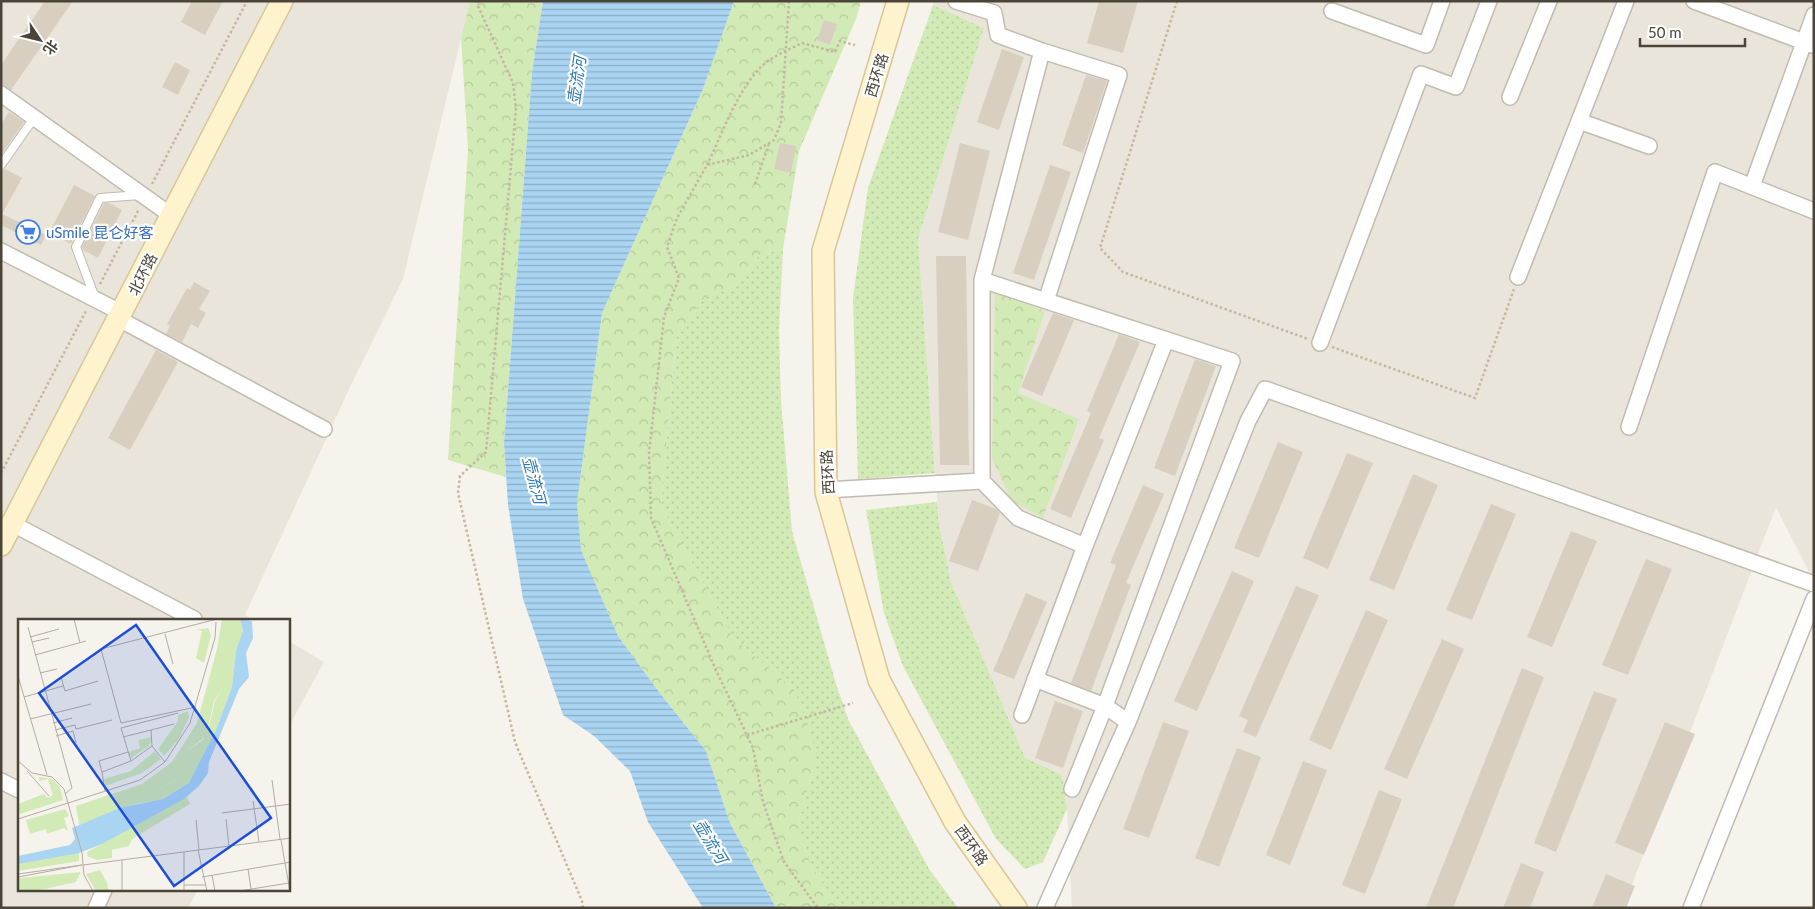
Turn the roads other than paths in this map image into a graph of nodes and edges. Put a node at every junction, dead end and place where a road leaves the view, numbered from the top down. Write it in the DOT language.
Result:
graph roads {
  1 [pos="282,1"];
  2 [pos="898,1"];
  3 [pos="956,1"];
  4 [pos="1442,1"];
  5 [pos="1489,1"];
  6 [pos="1549,1"];
  7 [pos="1626,1"];
  8 [pos="1694,1"];
  9 [pos="1332,11"];
  10 [pos="1814,15"];
  11 [pos="1809,43"];
  12 [pos="1042,51"];
  13 [pos="1,94"];
  14 [pos="1510,97"];
  15 [pos="34,118"];
  16 [pos="1579,121"];
  17 [pos="1650,146"];
  18 [pos="1,165"];
  19 [pos="1752,186"];
  20 [pos="144,196"];
  21 [pos="1814,211"];
  22 [pos="172,216"];
  23 [pos="1,250"];
  24 [pos="1518,277"];
  25 [pos="982,280"];
  26 [pos="94,298"];
  27 [pos="1046,301"];
  28 [pos="121,316"];
  29 [pos="1166,340"];
  30 [pos="1320,343"];
  31 [pos="1629,427"];
  32 [pos="324,429"];
  33 [pos="982,481"];
  34 [pos="826,490"];
  35 [pos="13,524"];
  36 [pos="1,545"];
  37 [pos="1085,546"];
  38 [pos="1814,584"];
  39 [pos="1814,599"];
  40 [pos="194,619"];
  41 [pos="1035,679"];
  42 [pos="1105,706"];
  43 [pos="1022,715"];
  44 [pos="1128,722"];
  45 [pos="1,781"];
  46 [pos="18,790"];
  47 [pos="1072,790"];
  48 [pos="103,892"];
  49 [pos="96,908"];
  50 [pos="1016,908"];
  51 [pos="1045,908"];
  52 [pos="1691,908"];
  1 -- 22 [label="main road, 北环路"];
  2 -- 34 [label="main road, 西环路"];
  3 -- 12 [label="street"];
  4 -- 9 [label="street"];
  5 -- 30 [label="street"];
  6 -- 14 [label="street"];
  7 -- 16 [label="street"];
  8 -- 11 [label="street"];
  10 -- 11 [label="street"];
  11 -- 19 [label="street"];
  12 -- 25 [label="street"];
  12 -- 27 [label="street"];
  13 -- 15 [label="street"];
  15 -- 18 [label="lane"];
  15 -- 20 [label="street"];
  16 -- 17 [label="street"];
  16 -- 24 [label="street"];
  19 -- 21 [label="street"];
  19 -- 31 [label="street"];
  20 -- 22 [label="street"];
  20 -- 26 [label="lane"];
  22 -- 28 [label="main road, 北环路"];
  23 -- 26 [label="street"];
  25 -- 27 [label="street"];
  25 -- 33 [label="street"];
  26 -- 28 [label="street"];
  27 -- 29 [label="street"];
  28 -- 32 [label="street"];
  28 -- 35 [label="main road, 北环路"];
  29 -- 37 [label="street"];
  29 -- 42 [label="street"];
  33 -- 34 [label="street"];
  33 -- 37 [label="street"];
  34 -- 50 [label="main road, 西环路"];
  35 -- 36 [label="main road, 北环路"];
  35 -- 40 [label="street"];
  37 -- 41 [label="street"];
  38 -- 44 [label="street"];
  39 -- 52 [label="street"];
  41 -- 42 [label="street"];
  41 -- 43 [label="street"];
  42 -- 44 [label="street"];
  42 -- 47 [label="street"];
  44 -- 51 [label="street"];
  45 -- 46 [label="street"];
  48 -- 49 [label="street"];
}
